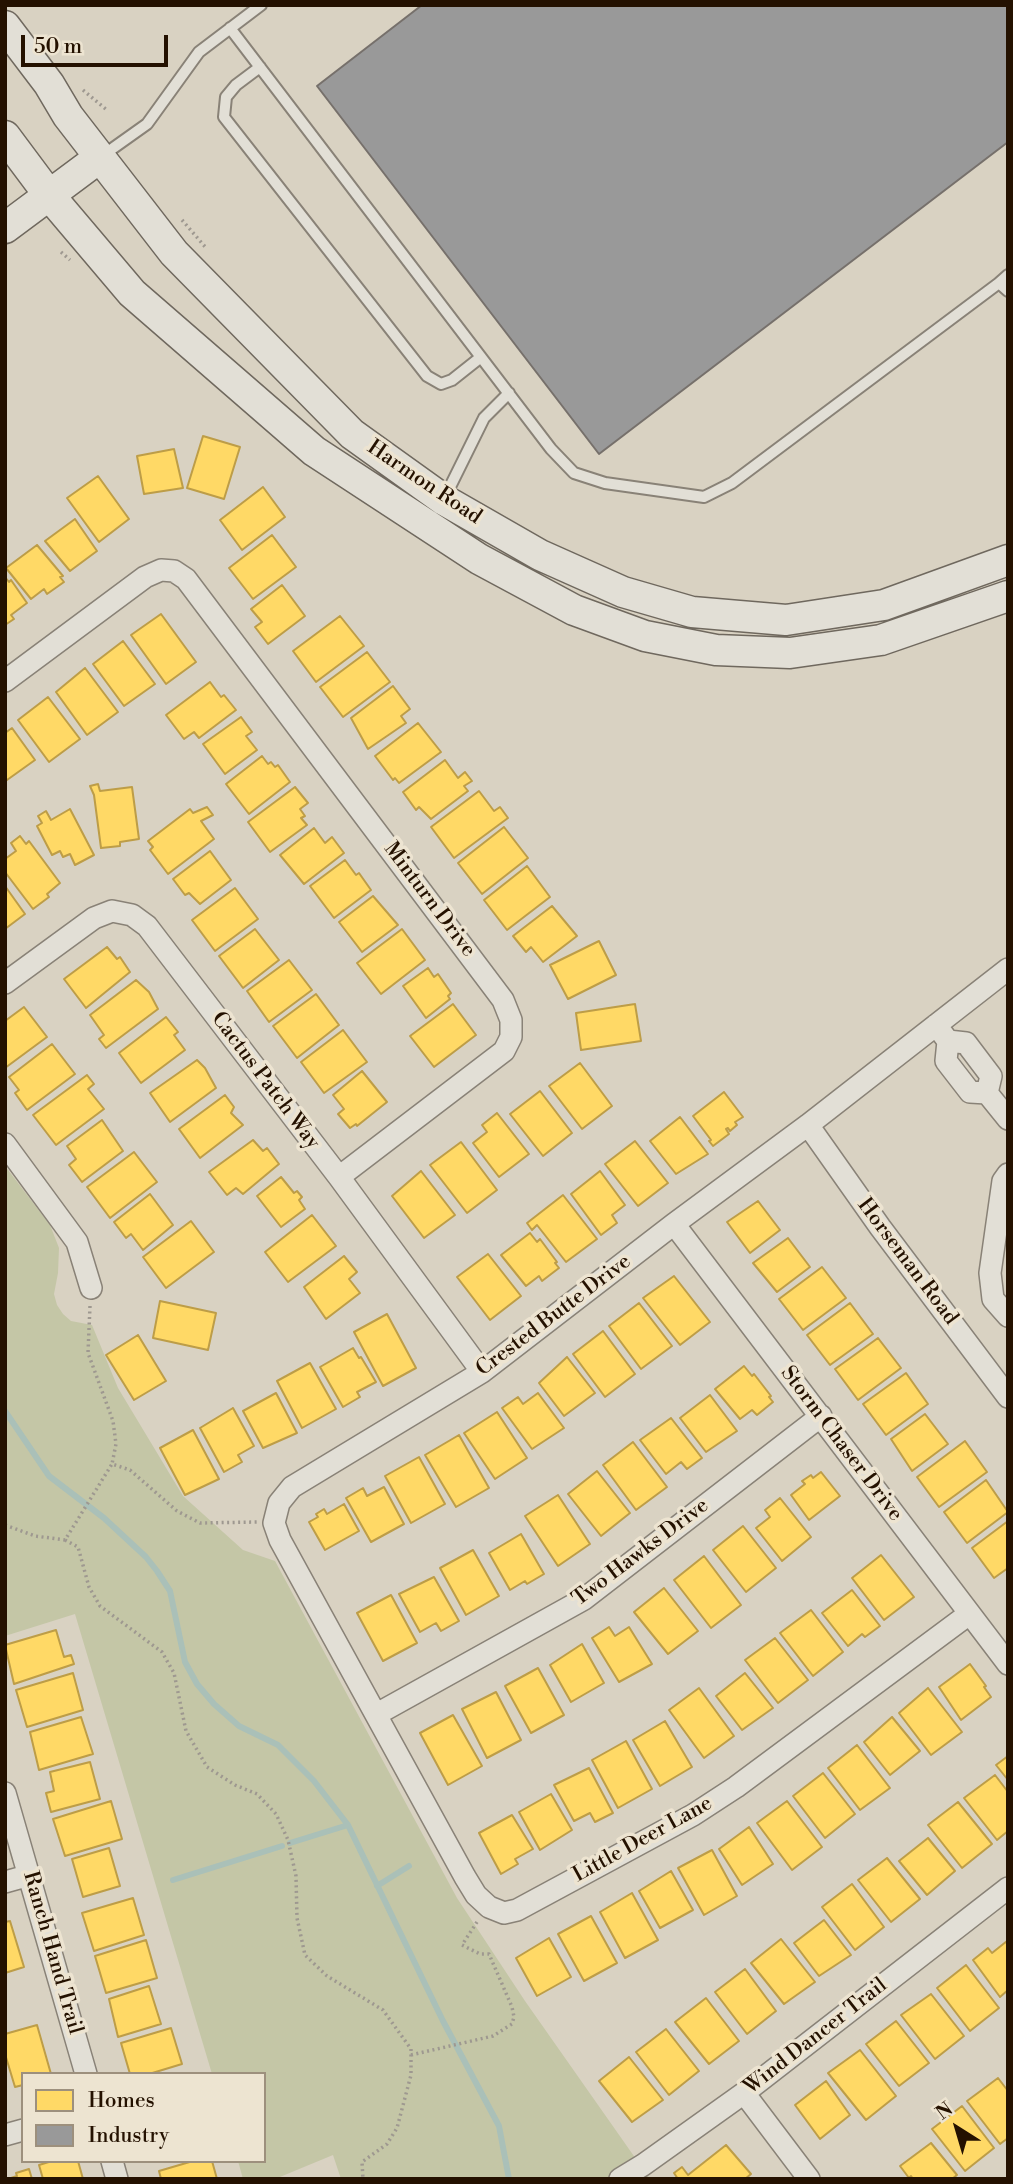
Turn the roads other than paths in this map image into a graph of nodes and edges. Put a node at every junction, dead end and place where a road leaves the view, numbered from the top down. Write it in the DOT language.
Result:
graph roads {
  1 [pos="261,5"];
  2 [pos="5,26"];
  3 [pos="230,28"];
  4 [pos="260,67"];
  5 [pos="5,136"];
  6 [pos="99,158"];
  7 [pos="49,195"];
  8 [pos="5,228"];
  9 [pos="1003,279"];
  10 [pos="1008,291"];
  11 [pos="481,357"];
  12 [pos="509,393"];
  13 [pos="436,513"];
  14 [pos="1008,560"];
  15 [pos="1008,596"];
  16 [pos="5,681"];
  17 [pos="1008,968"];
  18 [pos="5,983"];
  19 [pos="942,1033"];
  20 [pos="1008,1119"];
  21 [pos="808,1125"];
  22 [pos="5,1144"];
  23 [pos="1008,1174"];
  24 [pos="339,1177"];
  25 [pos="674,1224"];
  26 [pos="91,1288"];
  27 [pos="1008,1315"];
  28 [pos="482,1372"];
  29 [pos="1008,1397"];
  30 [pos="821,1416"];
  31 [pos="969,1614"];
  32 [pos="1008,1664"];
  33 [pos="377,1714"];
  34 [pos="5,1793"];
  35 [pos="30,1875"];
  36 [pos="5,1882"];
  37 [pos="1008,1888"];
  38 [pos="85,2072"];
  39 [pos="744,2093"];
  40 [pos="620,2179"];
  41 [pos="809,2179"];
  1 -- 3 [label="lane"];
  2 -- 6 [label="street, Harmon Road"];
  3 -- 4 [label="lane"];
  3 -- 6 [label="lane"];
  4 -- 11 [label="lane"];
  4 -- 11 [label="lane"];
  5 -- 7 [label="street, Harmon Road"];
  6 -- 7 [label="street"];
  6 -- 13 [label="street, Harmon Road"];
  7 -- 8 [label="street"];
  7 -- 13 [label="street, Harmon Road"];
  9 -- 10 [label="lane"];
  9 -- 12 [label="lane"];
  11 -- 12 [label="lane"];
  12 -- 13 [label="lane"];
  13 -- 14 [label="street, Harmon Road"];
  13 -- 15 [label="street, Harmon Road"];
  16 -- 24 [label="street, Minturn Drive"];
  17 -- 19 [label="street, Crested Butte Drive"];
  18 -- 24 [label="street, Cactus Patch Way"];
  19 -- 20 [label="street"];
  19 -- 21 [label="street, Crested Butte Drive"];
  21 -- 25 [label="street, Crested Butte Drive"];
  21 -- 29 [label="street, Horseman Road"];
  22 -- 26 [label="street"];
  23 -- 27 [label="street"];
  24 -- 28 [label="street, Cactus Patch Way"];
  25 -- 28 [label="street, Crested Butte Drive"];
  25 -- 30 [label="street, Storm Chaser Drive"];
  28 -- 33 [label="street, Crested Butte Drive"];
  30 -- 31 [label="street, Storm Chaser Drive"];
  30 -- 33 [label="street, Two Hawks Drive"];
  31 -- 32 [label="street, Storm Chaser Drive"];
  31 -- 33 [label="street, Little Deer Lane"];
  34 -- 35 [label="street, Ranch Hand Trail"];
  35 -- 36 [label="street"];
  35 -- 38 [label="street, Ranch Hand Trail"];
  37 -- 39 [label="street, Wind Dancer Trail"];
  39 -- 40 [label="street, Wind Dancer Trail"];
  39 -- 41 [label="street"];
}
